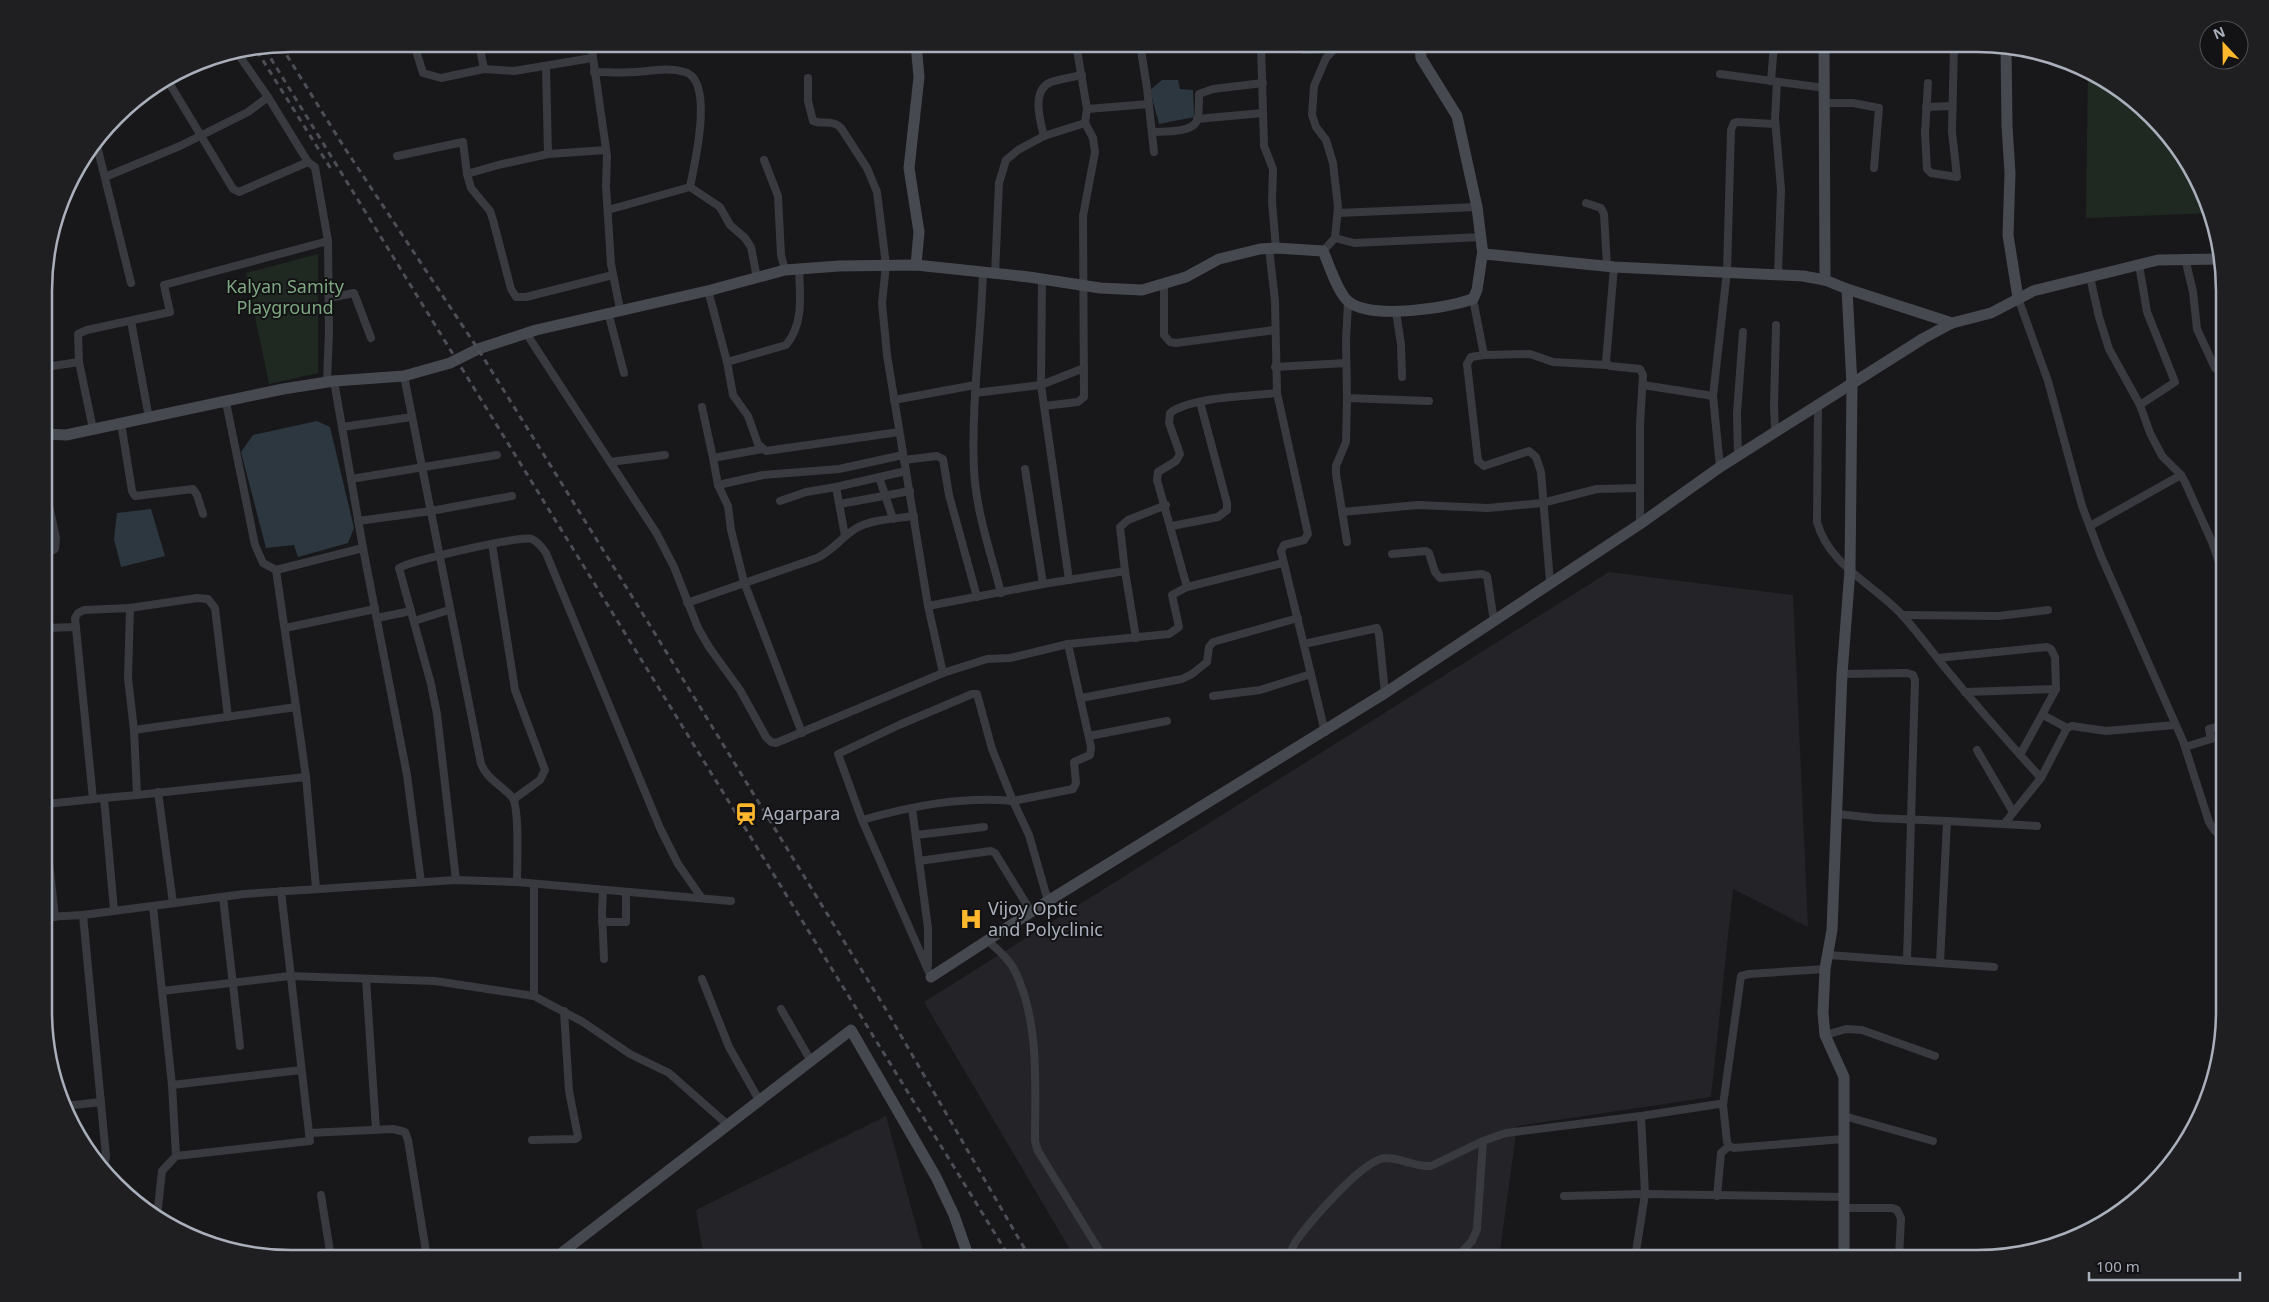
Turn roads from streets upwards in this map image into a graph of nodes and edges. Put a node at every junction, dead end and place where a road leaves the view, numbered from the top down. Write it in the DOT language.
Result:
graph roads {
  1 [pos="416,52"];
  2 [pos="481,52"];
  3 [pos="592,52"];
  4 [pos="917,52"];
  5 [pos="1078,52"];
  6 [pos="1141,52"];
  7 [pos="1261,52"];
  8 [pos="1332,52"];
  9 [pos="1421,52"];
  10 [pos="1774,52"];
  11 [pos="1824,52"];
  12 [pos="1954,52"];
  13 [pos="2006,55"];
  14 [pos="241,58"];
  15 [pos="592,58"];
  16 [pos="546,66"];
  17 [pos="484,69"];
  18 [pos="594,72"];
  19 [pos="1720,74"];
  20 [pos="1082,75"];
  21 [pos="808,78"];
  22 [pos="1774,81"];
  23 [pos="1262,83"];
  24 [pos="1928,83"];
  25 [pos="171,86"];
  26 [pos="1825,88"];
  27 [pos="268,97"];
  28 [pos="1825,102"];
  29 [pos="1149,104"];
  30 [pos="1952,106"];
  31 [pos="1926,107"];
  32 [pos="1087,109"];
  33 [pos="1263,113"];
  34 [pos="1197,119"];
  35 [pos="1085,123"];
  36 [pos="1775,124"];
  37 [pos="1152,132"];
  38 [pos="202,134"];
  39 [pos="1044,136"];
  40 [pos="606,150"];
  41 [pos="98,151"];
  42 [pos="1154,152"];
  43 [pos="548,154"];
  44 [pos="397,156"];
  45 [pos="764,160"];
  46 [pos="308,162"];
  47 [pos="1874,168"];
  48 [pos="467,174"];
  49 [pos="105,177"];
  50 [pos="690,187"];
  51 [pos="1586,203"];
  52 [pos="1477,207"];
  53 [pos="608,210"];
  54 [pos="1338,213"];
  55 [pos="1482,237"];
  56 [pos="1335,238"];
  57 [pos="328,241"];
  58 [pos="1273,248"];
  59 [pos="1323,251"];
  60 [pos="1483,255"];
  61 [pos="2185,258"];
  62 [pos="2214,259"];
  63 [pos="2139,264"];
  64 [pos="886,265"];
  65 [pos="916,265"];
  66 [pos="1610,266"];
  67 [pos="799,269"];
  68 [pos="785,270"];
  69 [pos="1727,271"];
  70 [pos="989,273"];
  71 [pos="1778,274"];
  72 [pos="613,275"];
  73 [pos="2090,277"];
  74 [pos="757,278"];
  75 [pos="1042,279"];
  76 [pos="1825,280"];
  77 [pos="131,283"];
  78 [pos="1164,283"];
  79 [pos="1085,286"];
  80 [pos="1847,289"];
  81 [pos="708,290"];
  82 [pos="329,298"];
  83 [pos="2018,298"];
  84 [pos="1473,299"];
  85 [pos="1348,302"];
  86 [pos="620,309"];
  87 [pos="608,312"];
  88 [pos="1396,312"];
  89 [pos="131,321"];
  90 [pos="1952,323"];
  91 [pos="1776,325"];
  92 [pos="1275,330"];
  93 [pos="1743,332"];
  94 [pos="526,333"];
  95 [pos="370,338"];
  96 [pos="1484,355"];
  97 [pos="79,362"];
  98 [pos="726,362"];
  99 [pos="1346,363"];
  100 [pos="1607,365"];
  101 [pos="52,366"];
  102 [pos="1275,366"];
  103 [pos="1084,368"];
  104 [pos="2216,368"];
  105 [pos="624,373"];
  106 [pos="404,376"];
  107 [pos="1402,377"];
  108 [pos="330,381"];
  109 [pos="1643,385"];
  110 [pos="1852,385"];
  111 [pos="1041,386"];
  112 [pos="975,389"];
  113 [pos="1277,393"];
  114 [pos="1713,396"];
  115 [pos="1346,398"];
  116 [pos="894,400"];
  117 [pos="1429,401"];
  118 [pos="226,402"];
  119 [pos="1200,402"];
  120 [pos="2140,405"];
  121 [pos="1044,406"];
  122 [pos="1818,406"];
  123 [pos="702,407"];
  124 [pos="412,417"];
  125 [pos="149,418"];
  126 [pos="121,423"];
  127 [pos="342,427"];
  128 [pos="93,429"];
  129 [pos="899,432"];
  130 [pos="1775,432"];
  131 [pos="52,434"];
  132 [pos="762,449"];
  133 [pos="497,455"];
  134 [pos="665,455"];
  135 [pos="1738,456"];
  136 [pos="713,458"];
  137 [pos="903,458"];
  138 [pos="610,462"];
  139 [pos="424,467"];
  140 [pos="1720,467"];
  141 [pos="1025,469"];
  142 [pos="906,471"];
  143 [pos="2181,475"];
  144 [pos="879,477"];
  145 [pos="350,479"];
  146 [pos="718,485"];
  147 [pos="836,487"];
  148 [pos="1640,488"];
  149 [pos="910,491"];
  150 [pos="886,495"];
  151 [pos="512,496"];
  152 [pos="780,501"];
  153 [pos="1542,503"];
  154 [pos="840,504"];
  155 [pos="1166,505"];
  156 [pos="430,511"];
  157 [pos="1342,512"];
  158 [pos="203,514"];
  159 [pos="914,516"];
  160 [pos="52,519"];
  161 [pos="893,519"];
  162 [pos="358,521"];
  163 [pos="1640,524"];
  164 [pos="1172,526"];
  165 [pos="2090,526"];
  166 [pos="845,536"];
  167 [pos="1347,542"];
  168 [pos="492,544"];
  169 [pos="363,548"];
  170 [pos="52,551"];
  171 [pos="1392,554"];
  172 [pos="2216,554"];
  173 [pos="440,557"];
  174 [pos="1283,563"];
  175 [pos="276,570"];
  176 [pos="1850,570"];
  177 [pos="1125,571"];
  178 [pos="1070,580"];
  179 [pos="744,582"];
  180 [pos="1550,582"];
  181 [pos="1043,584"];
  182 [pos="1186,587"];
  183 [pos="1001,593"];
  184 [pos="977,597"];
  185 [pos="688,603"];
  186 [pos="928,606"];
  187 [pos="130,608"];
  188 [pos="449,610"];
  189 [pos="2048,610"];
  190 [pos="411,611"];
  191 [pos="376,614"];
  192 [pos="1902,614"];
  193 [pos="1298,618"];
  194 [pos="414,621"];
  195 [pos="1494,621"];
  196 [pos="76,627"];
  197 [pos="52,628"];
  198 [pos="285,628"];
  199 [pos="1136,638"];
  200 [pos="1068,644"];
  201 [pos="1304,644"];
  202 [pos="1938,658"];
  203 [pos="943,673"];
  204 [pos="1311,674"];
  205 [pos="1842,674"];
  206 [pos="2056,689"];
  207 [pos="1965,692"];
  208 [pos="1385,693"];
  209 [pos="1213,696"];
  210 [pos="1081,698"];
  211 [pos="296,708"];
  212 [pos="2043,715"];
  213 [pos="228,717"];
  214 [pos="1167,721"];
  215 [pos="2175,725"];
  216 [pos="2216,727"];
  217 [pos="2067,728"];
  218 [pos="134,730"];
  219 [pos="1324,732"];
  220 [pos="802,733"];
  221 [pos="1088,736"];
  222 [pos="2185,747"];
  223 [pos="1977,750"];
  224 [pos="2020,755"];
  225 [pos="306,778"];
  226 [pos="2041,778"];
  227 [pos="158,792"];
  228 [pos="137,795"];
  229 [pos="104,798"];
  230 [pos="93,799"];
  231 [pos="514,799"];
  232 [pos="1013,801"];
  233 [pos="52,803"];
  234 [pos="912,808"];
  235 [pos="2012,812"];
  236 [pos="1837,814"];
  237 [pos="1910,818"];
  238 [pos="862,820"];
  239 [pos="1947,821"];
  240 [pos="2004,824"];
  241 [pos="2037,826"];
  242 [pos="984,827"];
  243 [pos="2216,832"];
  244 [pos="916,835"];
  245 [pos="919,861"];
  246 [pos="456,880"];
  247 [pos="421,882"];
  248 [pos="518,882"];
  249 [pos="534,884"];
  250 [pos="316,888"];
  251 [pos="52,889"];
  252 [pos="281,891"];
  253 [pos="603,891"];
  254 [pos="626,892"];
  255 [pos="223,897"];
  256 [pos="701,897"];
  257 [pos="730,901"];
  258 [pos="1048,902"];
  259 [pos="173,903"];
  260 [pos="153,907"];
  261 [pos="114,910"];
  262 [pos="1032,913"];
  263 [pos="83,915"];
  264 [pos="52,917"];
  265 [pos="55,917"];
  266 [pos="602,922"];
  267 [pos="988,941"];
  268 [pos="1828,955"];
  269 [pos="604,959"];
  270 [pos="1907,961"];
  271 [pos="1940,963"];
  272 [pos="1994,967"];
  273 [pos="1825,970"];
  274 [pos="929,972"];
  275 [pos="290,976"];
  276 [pos="366,979"];
  277 [pos="702,979"];
  278 [pos="233,982"];
  279 [pos="162,991"];
  280 [pos="534,996"];
  281 [pos="782,1009"];
  282 [pos="564,1011"];
  283 [pos="1825,1034"];
  284 [pos="240,1046"];
  285 [pos="1935,1056"];
  286 [pos="811,1061"];
  287 [pos="301,1070"];
  288 [pos="172,1085"];
  289 [pos="759,1100"];
  290 [pos="101,1102"];
  291 [pos="72,1105"];
  292 [pos="1723,1105"];
  293 [pos="1641,1116"];
  294 [pos="1844,1116"];
  295 [pos="728,1124"];
  296 [pos="376,1129"];
  297 [pos="309,1133"];
  298 [pos="1843,1138"];
  299 [pos="532,1140"];
  300 [pos="1483,1141"];
  301 [pos="1933,1141"];
  302 [pos="1729,1146"];
  303 [pos="176,1156"];
  304 [pos="103,1157"];
  305 [pos="1645,1194"];
  306 [pos="321,1195"];
  307 [pos="1564,1196"];
  308 [pos="1717,1196"];
  309 [pos="1844,1202"];
  310 [pos="158,1208"];
  311 [pos="330,1250"];
  312 [pos="426,1250"];
  313 [pos="565,1250"];
  314 [pos="966,1250"];
  315 [pos="1099,1250"];
  316 [pos="1292,1250"];
  317 [pos="1464,1250"];
  318 [pos="1636,1250"];
  319 [pos="1844,1250"];
  320 [pos="1899,1250"];
  1 -- 17 [label="street"];
  2 -- 17 [label="street"];
  3 -- 15 [label="street"];
  4 -- 65 [label="street"];
  5 -- 20 [label="street"];
  6 -- 29 [label="street"];
  7 -- 23 [label="street"];
  8 -- 54 [label="street"];
  9 -- 52 [label="street"];
  10 -- 22 [label="street"];
  11 -- 26 [label="street"];
  12 -- 30 [label="street"];
  13 -- 83 [label="street"];
  14 -- 27 [label="street"];
  15 -- 16 [label="street"];
  15 -- 18 [label="street"];
  16 -- 17 [label="street"];
  16 -- 43 [label="street"];
  18 -- 40 [label="street"];
  18 -- 50 [label="street"];
  19 -- 22 [label="street"];
  20 -- 32 [label="street"];
  20 -- 39 [label="street"];
  21 -- 64 [label="street"];
  22 -- 26 [label="street"];
  22 -- 36 [label="street"];
  23 -- 33 [label="street"];
  23 -- 34 [label="street"];
  24 -- 31 [label="street"];
  25 -- 38 [label="street"];
  26 -- 28 [label="street"];
  27 -- 38 [label="street"];
  27 -- 46 [label="street"];
  28 -- 47 [label="street"];
  28 -- 76 [label="street"];
  29 -- 32 [label="street"];
  29 -- 37 [label="street"];
  30 -- 31 [label="street"];
  30 -- 31 [label="street"];
  32 -- 35 [label="street"];
  33 -- 34 [label="street"];
  33 -- 58 [label="street"];
  34 -- 37 [label="street"];
  35 -- 39 [label="street"];
  35 -- 79 [label="street"];
  36 -- 69 [label="street"];
  36 -- 71 [label="street"];
  37 -- 42 [label="street"];
  38 -- 46 [label="street"];
  38 -- 49 [label="street"];
  39 -- 70 [label="street"];
  40 -- 43 [label="street"];
  40 -- 53 [label="street"];
  41 -- 49 [label="street"];
  43 -- 48 [label="street"];
  44 -- 48 [label="street"];
  45 -- 68 [label="street"];
  46 -- 57 [label="street"];
  48 -- 72 [label="street"];
  49 -- 77 [label="street"];
  50 -- 53 [label="street"];
  50 -- 74 [label="street"];
  51 -- 66 [label="street"];
  52 -- 54 [label="street"];
  52 -- 55 [label="street"];
  53 -- 72 [label="street"];
  54 -- 56 [label="street"];
  55 -- 56 [label="street"];
  55 -- 60 [label="street"];
  56 -- 59 [label="street"];
  57 -- 82 [label="street"];
  57 -- 89 [label="street"];
  58 -- 59 [label="street"];
  58 -- 78 [label="street"];
  58 -- 92 [label="street"];
  59 -- 85 [label="street"];
  60 -- 66 [label="street"];
  60 -- 84 [label="street"];
  61 -- 62 [label="street"];
  61 -- 63 [label="street"];
  61 -- 104 [label="street"];
  63 -- 73 [label="street"];
  63 -- 120 [label="street"];
  64 -- 65 [label="street"];
  64 -- 67 [label="street"];
  64 -- 116 [label="street"];
  65 -- 70 [label="street"];
  66 -- 69 [label="street"];
  66 -- 100 [label="street"];
  67 -- 68 [label="street"];
  67 -- 98 [label="street"];
  68 -- 74 [label="street"];
  69 -- 71 [label="street"];
  69 -- 114 [label="street"];
  70 -- 75 [label="street"];
  70 -- 112 [label="street"];
  71 -- 76 [label="street"];
  72 -- 86 [label="street"];
  73 -- 83 [label="street"];
  73 -- 120 [label="street"];
  74 -- 81 [label="street"];
  75 -- 79 [label="street"];
  75 -- 111 [label="street"];
  76 -- 80 [label="street"];
  78 -- 79 [label="street"];
  78 -- 92 [label="street"];
  79 -- 103 [label="street"];
  80 -- 90 [label="street"];
  80 -- 110 [label="street"];
  81 -- 86 [label="street"];
  81 -- 98 [label="street"];
  82 -- 95 [label="street"];
  82 -- 108 [label="street"];
  83 -- 90 [label="street"];
  83 -- 165 [label="street"];
  84 -- 88 [label="street"];
  84 -- 96 [label="street"];
  85 -- 88 [label="street"];
  85 -- 99 [label="street"];
  86 -- 87 [label="street"];
  87 -- 94 [label="street"];
  87 -- 105 [label="street"];
  88 -- 107 [label="street"];
  89 -- 97 [label="street"];
  89 -- 125 [label="street"];
  90 -- 110 [label="street"];
  91 -- 130 [label="street"];
  92 -- 102 [label="street"];
  93 -- 135 [label="street"];
  94 -- 106 [label="street"];
  94 -- 138 [label="street"];
  96 -- 100 [label="street"];
  96 -- 153 [label="street"];
  97 -- 101 [label="street"];
  97 -- 128 [label="street"];
  98 -- 132 [label="street"];
  99 -- 102 [label="street"];
  99 -- 115 [label="street"];
  100 -- 109 [label="street"];
  102 -- 113 [label="street"];
  103 -- 111 [label="street"];
  103 -- 121 [label="street"];
  106 -- 108 [label="street"];
  106 -- 124 [label="street"];
  108 -- 118 [label="street"];
  108 -- 127 [label="street"];
  109 -- 114 [label="street"];
  109 -- 148 [label="street"];
  110 -- 122 [label="street"];
  110 -- 176 [label="street"];
  111 -- 112 [label="street"];
  111 -- 121 [label="street"];
  112 -- 116 [label="street"];
  112 -- 183 [label="street"];
  113 -- 119 [label="street"];
  113 -- 174 [label="street"];
  114 -- 140 [label="street"];
  115 -- 117 [label="street"];
  115 -- 157 [label="street"];
  116 -- 129 [label="street"];
  118 -- 125 [label="street"];
  118 -- 175 [label="street"];
  119 -- 155 [label="street"];
  119 -- 164 [label="street"];
  120 -- 143 [label="street"];
  121 -- 178 [label="street"];
  122 -- 130 [label="street"];
  122 -- 176 [label="street"];
  123 -- 136 [label="street"];
  124 -- 127 [label="street"];
  124 -- 139 [label="street"];
  125 -- 126 [label="street"];
  126 -- 128 [label="street"];
  126 -- 158 [label="street"];
  127 -- 145 [label="street"];
  128 -- 131 [label="street"];
  129 -- 132 [label="street"];
  129 -- 137 [label="street"];
  130 -- 135 [label="street"];
  132 -- 136 [label="street"];
  133 -- 139 [label="street"];
  134 -- 138 [label="street"];
  135 -- 140 [label="street"];
  136 -- 146 [label="street"];
  137 -- 142 [label="street"];
  137 -- 146 [label="street"];
  137 -- 184 [label="street"];
  138 -- 185 [label="street"];
  139 -- 145 [label="street"];
  139 -- 156 [label="street"];
  140 -- 163 [label="street"];
  141 -- 181 [label="street"];
  142 -- 144 [label="street"];
  142 -- 149 [label="street"];
  143 -- 165 [label="street"];
  143 -- 172 [label="street"];
  144 -- 147 [label="street"];
  144 -- 150 [label="street"];
  145 -- 162 [label="street"];
  146 -- 179 [label="street"];
  147 -- 152 [label="street"];
  147 -- 154 [label="street"];
  148 -- 153 [label="street"];
  148 -- 163 [label="street"];
  149 -- 150 [label="street"];
  149 -- 159 [label="street"];
  150 -- 154 [label="street"];
  150 -- 161 [label="street"];
  151 -- 156 [label="street"];
  153 -- 157 [label="street"];
  153 -- 180 [label="street"];
  154 -- 166 [label="street"];
  155 -- 164 [label="street"];
  155 -- 177 [label="street"];
  156 -- 162 [label="street"];
  156 -- 173 [label="street"];
  157 -- 167 [label="street"];
  159 -- 161 [label="street"];
  159 -- 186 [label="street"];
  160 -- 170 [label="street"];
  161 -- 166 [label="street"];
  162 -- 169 [label="street"];
  163 -- 180 [label="street"];
  164 -- 182 [label="street"];
  165 -- 215 [label="street"];
  166 -- 179 [label="street"];
  168 -- 173 [label="street"];
  168 -- 231 [label="street"];
  168 -- 256 [label="street"];
  169 -- 175 [label="street"];
  169 -- 191 [label="street"];
  171 -- 195 [label="street"];
  173 -- 188 [label="street"];
  173 -- 190 [label="street"];
  174 -- 182 [label="street"];
  174 -- 193 [label="street"];
  175 -- 198 [label="street"];
  176 -- 192 [label="street"];
  176 -- 205 [label="street"];
  177 -- 178 [label="street"];
  177 -- 199 [label="street"];
  178 -- 181 [label="street"];
  179 -- 185 [label="street"];
  179 -- 220 [label="street"];
  180 -- 195 [label="street"];
  181 -- 183 [label="street"];
  182 -- 199 [label="street"];
  183 -- 184 [label="street"];
  184 -- 186 [label="street"];
  185 -- 220 [label="street"];
  186 -- 203 [label="street"];
  187 -- 196 [label="street"];
  187 -- 213 [label="street"];
  187 -- 218 [label="street"];
  188 -- 194 [label="street"];
  188 -- 231 [label="street"];
  189 -- 192 [label="street"];
  190 -- 191 [label="street"];
  190 -- 194 [label="street"];
  191 -- 198 [label="street"];
  191 -- 247 [label="street"];
  192 -- 202 [label="street"];
  193 -- 201 [label="street"];
  193 -- 210 [label="street"];
  194 -- 246 [label="street"];
  195 -- 208 [label="street"];
  196 -- 197 [label="street"];
  196 -- 230 [label="street"];
  198 -- 211 [label="street"];
  199 -- 200 [label="street"];
  200 -- 203 [label="street"];
  200 -- 210 [label="street"];
  201 -- 204 [label="street"];
  201 -- 208 [label="street"];
  202 -- 206 [label="street"];
  202 -- 207 [label="street"];
  203 -- 220 [label="street"];
  204 -- 209 [label="street"];
  204 -- 219 [label="street"];
  205 -- 236 [label="street"];
  205 -- 237 [label="street"];
  206 -- 207 [label="street"];
  206 -- 212 [label="street"];
  207 -- 224 [label="street"];
  208 -- 219 [label="street"];
  210 -- 221 [label="street"];
  211 -- 213 [label="street"];
  211 -- 225 [label="street"];
  212 -- 217 [label="street"];
  212 -- 224 [label="street"];
  213 -- 218 [label="street"];
  214 -- 221 [label="street"];
  215 -- 217 [label="street"];
  215 -- 222 [label="street"];
  216 -- 222 [label="street"];
  217 -- 226 [label="street"];
  218 -- 228 [label="street"];
  219 -- 258 [label="street"];
  221 -- 232 [label="street"];
  222 -- 243 [label="street"];
  223 -- 235 [label="street"];
  224 -- 226 [label="street"];
  225 -- 227 [label="street"];
  225 -- 250 [label="street"];
  226 -- 235 [label="street"];
  227 -- 228 [label="street"];
  227 -- 259 [label="street"];
  228 -- 229 [label="street"];
  229 -- 230 [label="street"];
  229 -- 261 [label="street"];
  230 -- 233 [label="street"];
  231 -- 248 [label="street"];
  232 -- 234 [label="street"];
  232 -- 238 [label="street"];
  232 -- 258 [label="street"];
  234 -- 238 [label="street"];
  234 -- 244 [label="street"];
  235 -- 240 [label="street"];
  236 -- 237 [label="street"];
  236 -- 268 [label="street"];
  237 -- 239 [label="street"];
  237 -- 270 [label="street"];
  238 -- 274 [label="street"];
  239 -- 240 [label="street"];
  239 -- 271 [label="street"];
  240 -- 241 [label="street"];
  242 -- 244 [label="street"];
  244 -- 245 [label="street"];
  245 -- 262 [label="street"];
  245 -- 274 [label="street"];
  246 -- 247 [label="street"];
  246 -- 248 [label="street"];
  247 -- 250 [label="street"];
  248 -- 249 [label="street"];
  249 -- 253 [label="street"];
  249 -- 280 [label="street"];
  250 -- 252 [label="street"];
  251 -- 265 [label="street"];
  252 -- 255 [label="street"];
  252 -- 275 [label="street"];
  253 -- 254 [label="street"];
  253 -- 266 [label="street"];
  254 -- 256 [label="street"];
  254 -- 266 [label="street"];
  255 -- 259 [label="street"];
  255 -- 278 [label="street"];
  256 -- 257 [label="street"];
  258 -- 262 [label="street"];
  259 -- 260 [label="street"];
  260 -- 261 [label="street"];
  260 -- 279 [label="street"];
  261 -- 263 [label="street"];
  262 -- 267 [label="street"];
  263 -- 265 [label="street"];
  263 -- 290 [label="street"];
  264 -- 265 [label="street"];
  266 -- 269 [label="street"];
  267 -- 274 [label="street"];
  267 -- 315 [label="street"];
  268 -- 270 [label="street"];
  268 -- 273 [label="street"];
  270 -- 271 [label="street"];
  271 -- 272 [label="street"];
  273 -- 283 [label="street"];
  273 -- 292 [label="street"];
  275 -- 276 [label="street"];
  275 -- 278 [label="street"];
  275 -- 287 [label="street"];
  276 -- 280 [label="street"];
  276 -- 296 [label="street"];
  277 -- 289 [label="street"];
  278 -- 279 [label="street"];
  278 -- 284 [label="street"];
  279 -- 288 [label="street"];
  280 -- 282 [label="street"];
  281 -- 286 [label="street"];
  282 -- 295 [label="street"];
  282 -- 299 [label="street"];
  283 -- 285 [label="street"];
  283 -- 294 [label="street"];
  286 -- 289 [label="street"];
  286 -- 314 [label="street"];
  287 -- 288 [label="street"];
  287 -- 297 [label="street"];
  288 -- 303 [label="street"];
  289 -- 295 [label="street"];
  290 -- 291 [label="street"];
  290 -- 304 [label="street"];
  292 -- 293 [label="street"];
  292 -- 302 [label="street"];
  293 -- 300 [label="street"];
  293 -- 305 [label="street"];
  294 -- 298 [label="street"];
  294 -- 301 [label="street"];
  295 -- 313 [label="street"];
  296 -- 297 [label="street"];
  296 -- 312 [label="street"];
  297 -- 303 [label="street"];
  298 -- 302 [label="street"];
  298 -- 309 [label="street"];
  300 -- 316 [label="street"];
  300 -- 317 [label="street"];
  302 -- 308 [label="street"];
  303 -- 310 [label="street"];
  305 -- 307 [label="street"];
  305 -- 308 [label="street"];
  305 -- 318 [label="street"];
  306 -- 311 [label="street"];
  308 -- 309 [label="street"];
  309 -- 319 [label="street"];
  309 -- 320 [label="street"];
}
